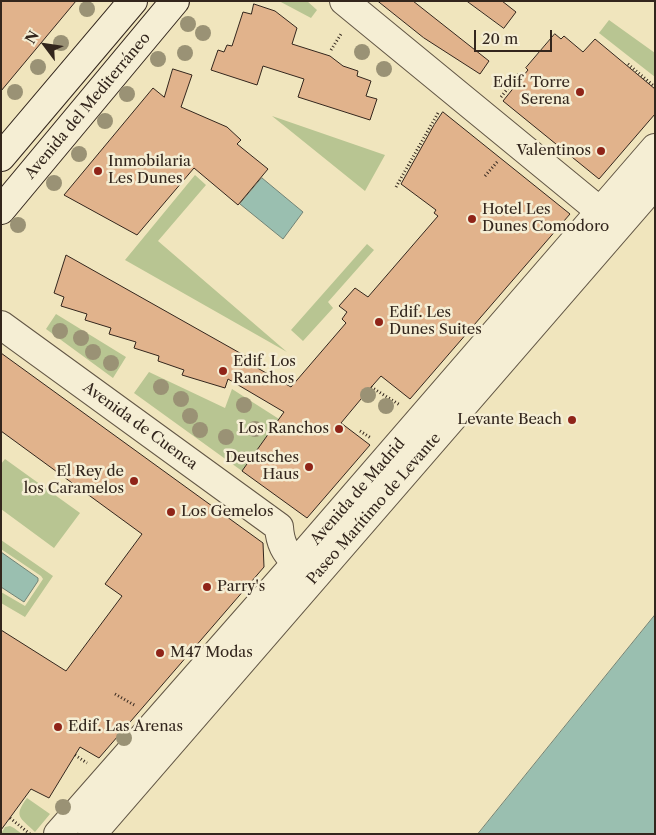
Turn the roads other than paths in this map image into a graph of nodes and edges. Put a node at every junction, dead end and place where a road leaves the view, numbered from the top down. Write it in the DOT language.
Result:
graph roads {
  1 [pos="133,1"];
  2 [pos="175,1"];
  3 [pos="344,1"];
  4 [pos="655,148"];
  5 [pos="1,158"];
  6 [pos="655,184"];
  7 [pos="1,210"];
  8 [pos="601,212"];
  9 [pos="1,325"];
  10 [pos="279,527"];
  11 [pos="318,538"];
  12 [pos="296,563"];
  13 [pos="58,834"];
  14 [pos="92,834"];
  1 -- 5 [label="street"];
  2 -- 7 [label="street, Avenida del Mediterráneo"];
  3 -- 8 [label="street"];
  4 -- 8 [label="street, Avenida de Madrid"];
  6 -- 14 [label="street, Paseo Marítimo de Levante"];
  8 -- 11 [label="street, Avenida de Madrid"];
  9 -- 10 [label="street, Avenida de Cuenca"];
  10 -- 11 [label="street, Avenida de Cuenca"];
  10 -- 12 [label="street"];
  11 -- 12 [label="street, Avenida de Madrid"];
  12 -- 13 [label="street, Avenida de Madrid"];
}
